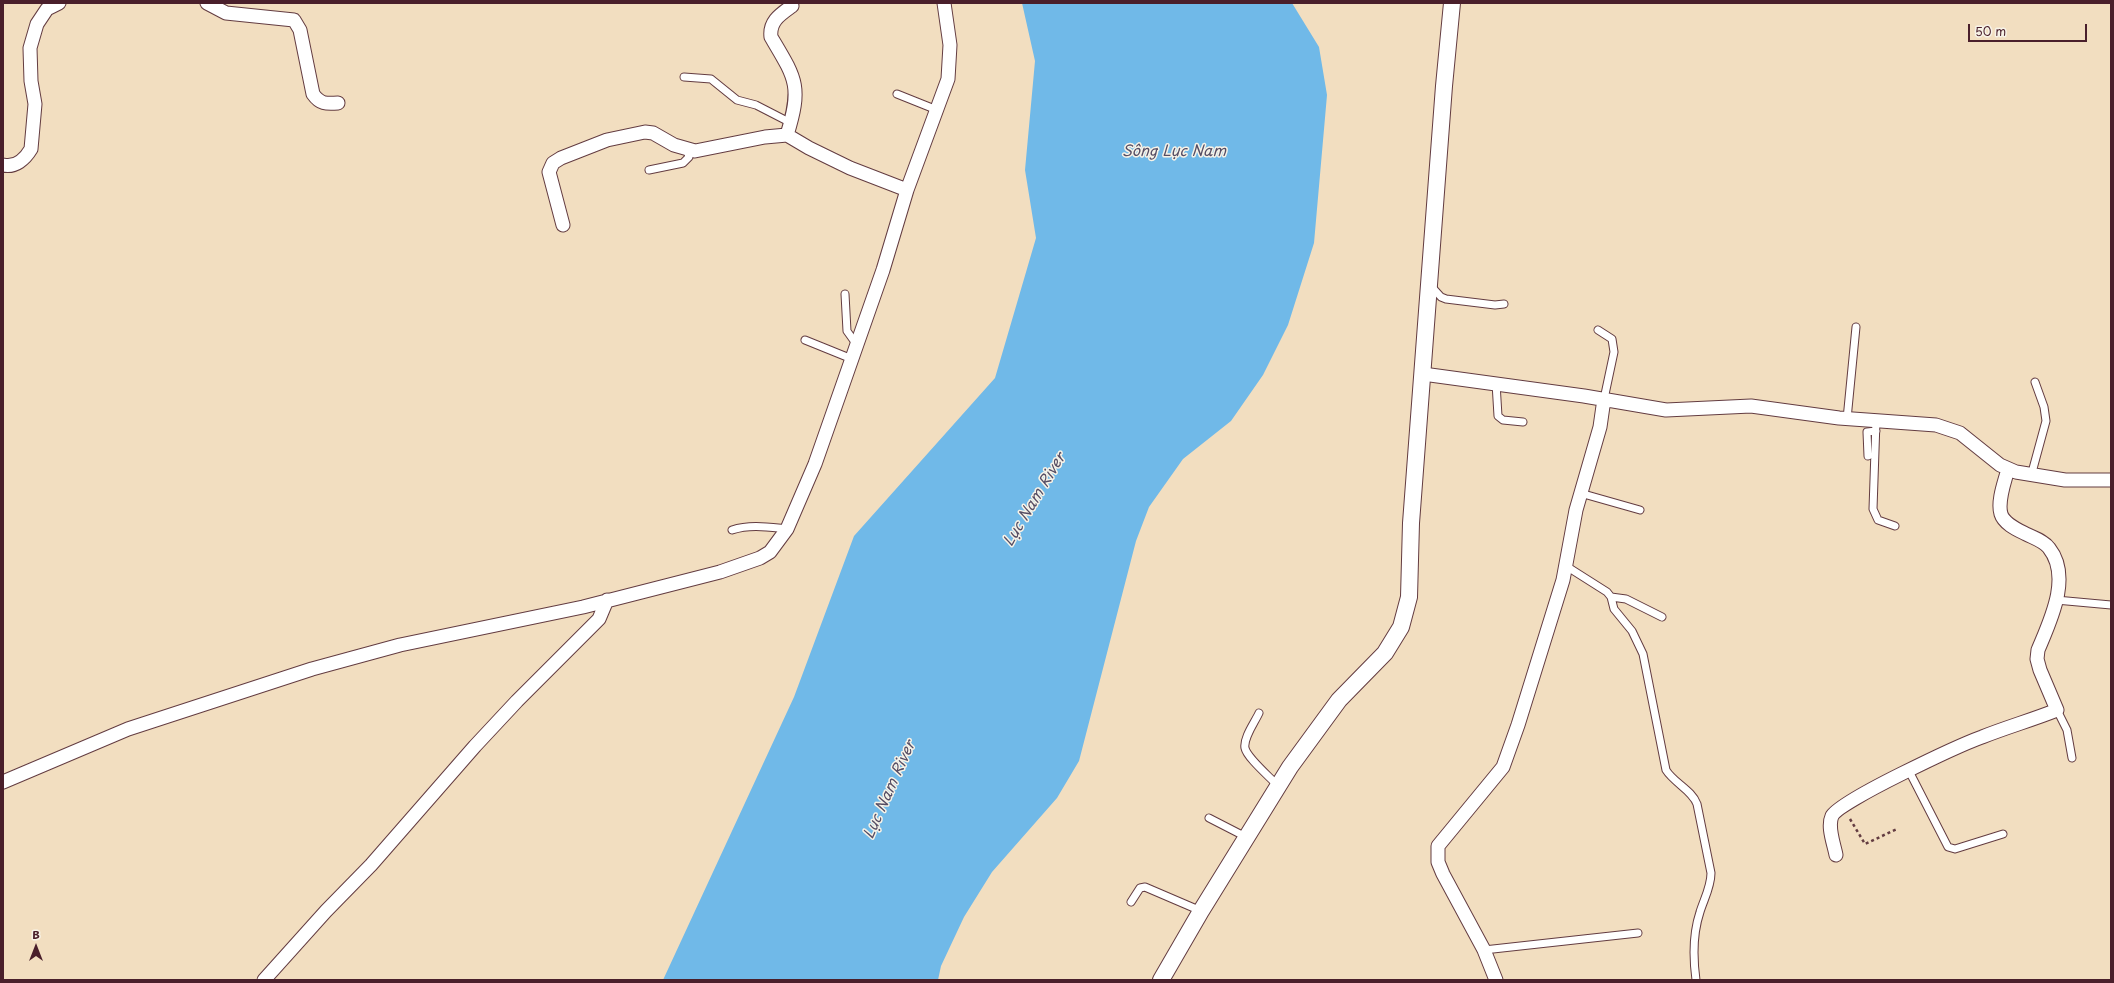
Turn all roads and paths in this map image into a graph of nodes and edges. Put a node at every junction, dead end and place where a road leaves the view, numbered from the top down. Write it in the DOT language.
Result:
graph roads {
  1 [pos="59,3"];
  2 [pos="206,3"];
  3 [pos="944,3"];
  4 [pos="1452,3"];
  5 [pos="792,6"];
  6 [pos="684,77"];
  7 [pos="897,94"];
  8 [pos="338,103"];
  9 [pos="937,110"];
  10 [pos="789,129"];
  11 [pos="687,150"];
  12 [pos="3,165"];
  13 [pos="649,170"];
  14 [pos="907,190"];
  15 [pos="563,225"];
  16 [pos="1429,284"];
  17 [pos="845,294"];
  18 [pos="1504,304"];
  19 [pos="1856,327"];
  20 [pos="1598,330"];
  21 [pos="805,340"];
  22 [pos="857,345"];
  23 [pos="852,360"];
  24 [pos="1423,374"];
  25 [pos="2035,382"];
  26 [pos="1496,383"];
  27 [pos="1604,399"];
  28 [pos="1847,419"];
  29 [pos="1523,422"];
  30 [pos="1876,426"];
  31 [pos="1868,456"];
  32 [pos="2008,468"];
  33 [pos="2030,476"];
  34 [pos="2111,480"];
  35 [pos="1580,493"];
  36 [pos="1640,510"];
  37 [pos="1895,526"];
  38 [pos="787,529"];
  39 [pos="732,530"];
  40 [pos="1566,566"];
  41 [pos="1611,596"];
  42 [pos="607,600"];
  43 [pos="2056,600"];
  44 [pos="2111,605"];
  45 [pos="1662,617"];
  46 [pos="2057,710"];
  47 [pos="1259,714"];
  48 [pos="2072,758"];
  49 [pos="1909,771"];
  50 [pos="3,782"];
  51 [pos="1278,786"];
  52 [pos="1844,806"];
  53 [pos="1209,818"];
  54 [pos="1896,829"];
  55 [pos="2003,834"];
  56 [pos="1246,837"];
  57 [pos="1836,855"];
  58 [pos="1131,902"];
  59 [pos="1201,911"];
  60 [pos="1638,933"];
  61 [pos="1484,950"];
  62 [pos="264,980"];
  63 [pos="1161,980"];
  64 [pos="1496,980"];
  65 [pos="1696,980"];
  1 -- 12 [label="street"];
  2 -- 8 [label="street"];
  3 -- 9 [label="street"];
  4 -- 16 [label="street"];
  5 -- 10 [label="street"];
  6 -- 10 [label="lane"];
  7 -- 9 [label="lane"];
  9 -- 14 [label="street"];
  10 -- 11 [label="street"];
  10 -- 14 [label="street"];
  11 -- 13 [label="lane"];
  11 -- 15 [label="street"];
  14 -- 22 [label="street"];
  16 -- 18 [label="lane"];
  16 -- 24 [label="street"];
  17 -- 22 [label="lane"];
  19 -- 28 [label="lane"];
  20 -- 27 [label="lane"];
  21 -- 23 [label="lane"];
  22 -- 23 [label="street"];
  23 -- 38 [label="street"];
  24 -- 26 [label="street"];
  24 -- 51 [label="street"];
  25 -- 33 [label="lane"];
  26 -- 27 [label="street"];
  26 -- 29 [label="lane"];
  27 -- 28 [label="street"];
  27 -- 35 [label="street"];
  28 -- 30 [label="street"];
  30 -- 31 [label="lane"];
  30 -- 32 [label="street"];
  30 -- 37 [label="lane"];
  32 -- 33 [label="street"];
  32 -- 43 [label="street"];
  33 -- 34 [label="street"];
  35 -- 36 [label="lane"];
  35 -- 40 [label="street"];
  38 -- 39 [label="lane"];
  38 -- 42 [label="street"];
  40 -- 41 [label="lane"];
  40 -- 61 [label="street"];
  41 -- 45 [label="lane"];
  41 -- 65 [label="lane"];
  42 -- 50 [label="street"];
  42 -- 62 [label="street"];
  43 -- 44 [label="lane"];
  43 -- 46 [label="street"];
  46 -- 48 [label="lane"];
  46 -- 49 [label="street"];
  47 -- 51 [label="lane"];
  49 -- 52 [label="street"];
  49 -- 55 [label="lane"];
  51 -- 56 [label="street"];
  52 -- 54 [label="path"];
  52 -- 57 [label="street"];
  53 -- 56 [label="lane"];
  56 -- 59 [label="street"];
  58 -- 59 [label="lane"];
  59 -- 63 [label="street"];
  60 -- 61 [label="lane"];
  61 -- 64 [label="street"];
}
